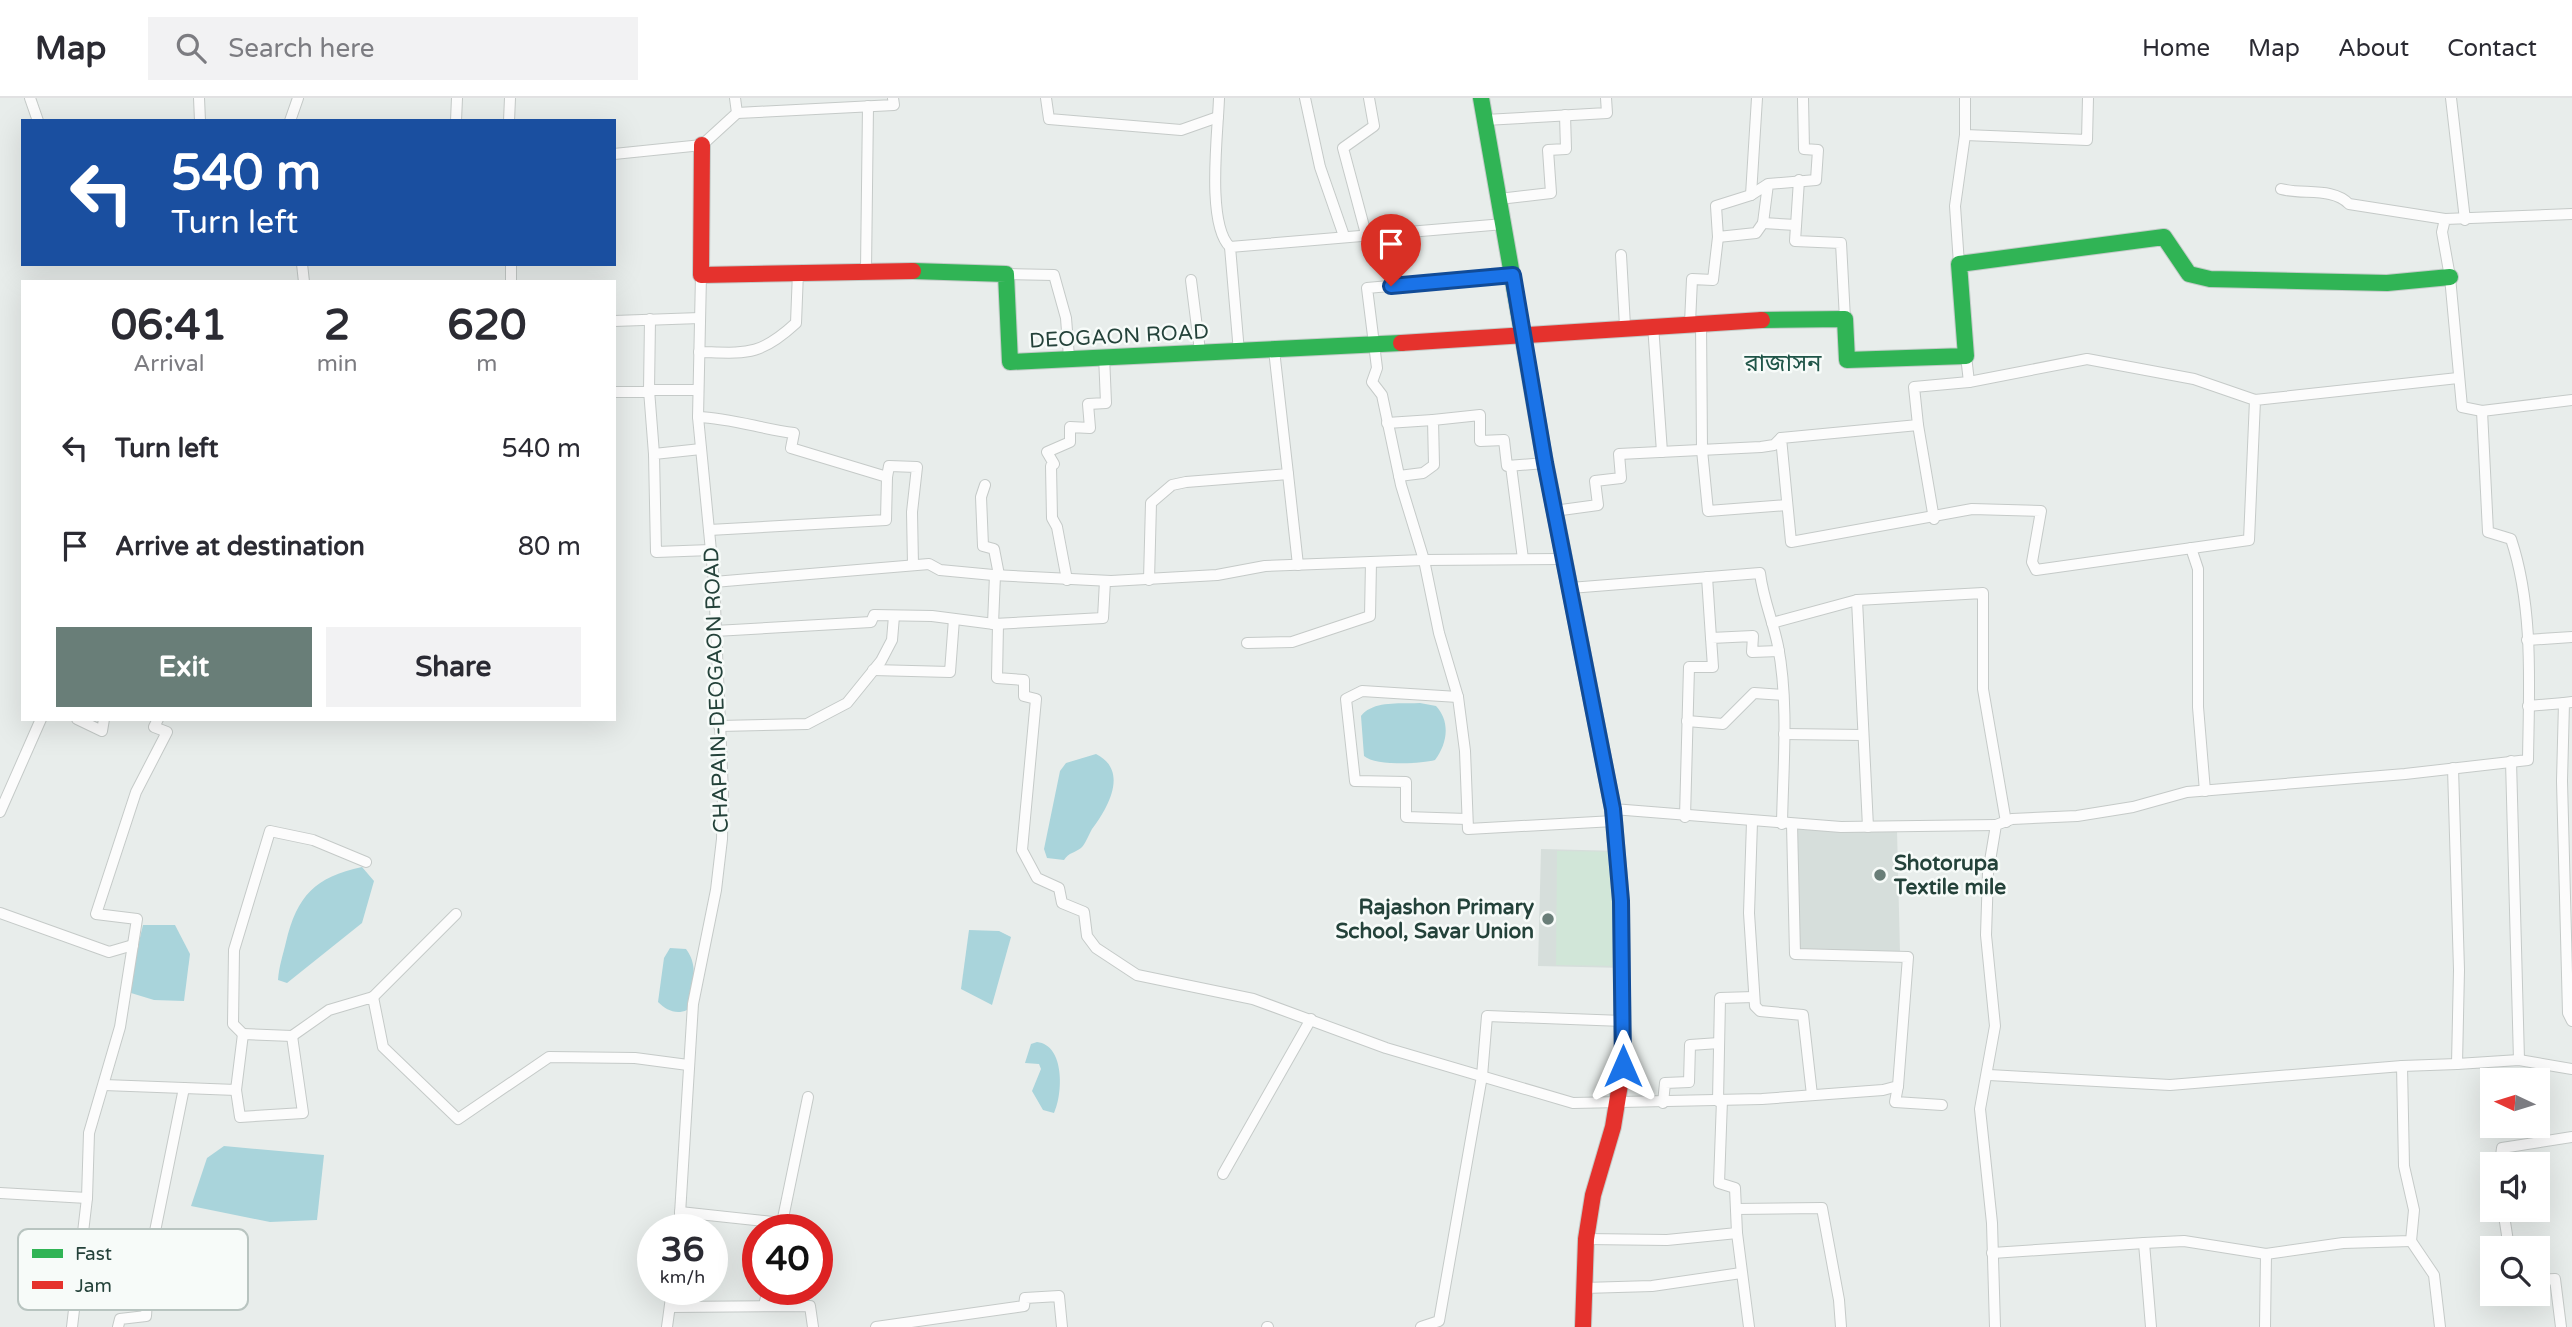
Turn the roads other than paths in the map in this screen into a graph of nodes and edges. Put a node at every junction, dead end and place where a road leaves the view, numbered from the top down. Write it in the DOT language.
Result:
graph roads {
  1 [pos="30,98"];
  2 [pos="199,98"];
  3 [pos="298,98"];
  4 [pos="457,98"];
  5 [pos="510,98"];
  6 [pos="735,98"];
  7 [pos="893,98"];
  8 [pos="1046,98"];
  9 [pos="1219,98"];
  10 [pos="1305,98"];
  11 [pos="1370,98"];
  12 [pos="1481,98"];
  13 [pos="1606,98"];
  14 [pos="1757,98"];
  15 [pos="1803,98"];
  16 [pos="1965,98"];
  17 [pos="2088,98"];
  18 [pos="2451,98"];
  19 [pos="868,106"];
  20 [pos="737,113"];
  21 [pos="1565,116"];
  22 [pos="1219,117"];
  23 [pos="37,119"];
  24 [pos="200,119"];
  25 [pos="291,119"];
  26 [pos="456,119"];
  27 [pos="509,119"];
  28 [pos="1485,121"];
  29 [pos="1965,135"];
  30 [pos="702,145"];
  31 [pos="616,154"];
  32 [pos="1798,180"];
  33 [pos="1768,184"];
  34 [pos="2281,189"];
  35 [pos="1751,195"];
  36 [pos="1499,199"];
  37 [pos="2572,214"];
  38 [pos="2445,219"];
  39 [pos="2465,220"];
  40 [pos="1763,223"];
  41 [pos="1504,224"];
  42 [pos="1796,225"];
  43 [pos="1366,234"];
  44 [pos="1344,236"];
  45 [pos="1718,237"];
  46 [pos="1230,247"];
  47 [pos="1621,255"];
  48 [pos="1959,264"];
  49 [pos="866,270"];
  50 [pos="798,272"];
  51 [pos="1006,274"];
  52 [pos="701,275"];
  53 [pos="1513,275"];
  54 [pos="2450,277"];
  55 [pos="1191,280"];
  56 [pos="650,318"];
  57 [pos="700,318"];
  58 [pos="1845,319"];
  59 [pos="616,321"];
  60 [pos="1695,323"];
  61 [pos="1653,325"];
  62 [pos="1625,326"];
  63 [pos="1522,333"];
  64 [pos="1372,345"];
  65 [pos="1200,351"];
  66 [pos="1274,351"];
  67 [pos="699,352"];
  68 [pos="1239,352"];
  69 [pos="1104,355"];
  70 [pos="1966,356"];
  71 [pos="1069,357"];
  72 [pos="2458,377"];
  73 [pos="1969,382"];
  74 [pos="698,390"];
  75 [pos="649,391"];
  76 [pos="616,392"];
  77 [pos="2255,400"];
  78 [pos="2572,400"];
  79 [pos="2482,411"];
  80 [pos="698,417"];
  81 [pos="1433,420"];
  82 [pos="1387,423"];
  83 [pos="1918,425"];
  84 [pos="1781,438"];
  85 [pos="701,449"];
  86 [pos="1702,450"];
  87 [pos="1662,452"];
  88 [pos="654,454"];
  89 [pos="1545,463"];
  90 [pos="1511,466"];
  91 [pos="1288,474"];
  92 [pos="1399,476"];
  93 [pos="887,477"];
  94 [pos="985,485"];
  95 [pos="1787,505"];
  96 [pos="1554,510"];
  97 [pos="1934,519"];
  98 [pos="709,530"];
  99 [pos="2191,548"];
  100 [pos="711,551"];
  101 [pos="1523,559"];
  102 [pos="1563,559"];
  103 [pos="1424,560"];
  104 [pos="1371,562"];
  105 [pos="914,565"];
  106 [pos="1298,565"];
  107 [pos="997,575"];
  108 [pos="1707,577"];
  109 [pos="1067,580"];
  110 [pos="1149,580"];
  111 [pos="1105,581"];
  112 [pos="713,582"];
  113 [pos="1570,588"];
  114 [pos="1857,600"];
  115 [pos="894,616"];
  116 [pos="954,619"];
  117 [pos="1772,623"];
  118 [pos="995,624"];
  119 [pos="715,631"];
  120 [pos="2572,637"];
  121 [pos="1711,638"];
  122 [pos="2527,640"];
  123 [pos="1247,643"];
  124 [pos="1779,651"];
  125 [pos="873,670"];
  126 [pos="1782,695"];
  127 [pos="1458,697"];
  128 [pos="2568,702"];
  129 [pos="2528,706"];
  130 [pos="1687,720"];
  131 [pos="40,721"];
  132 [pos="81,721"];
  133 [pos="104,721"];
  134 [pos="157,721"];
  135 [pos="719,726"];
  136 [pos="1784,734"];
  137 [pos="1863,735"];
  138 [pos="2511,761"];
  139 [pos="2453,768"];
  140 [pos="2205,791"];
  141 [pos="0,812"];
  142 [pos="1613,815"];
  143 [pos="1685,817"];
  144 [pos="1467,819"];
  145 [pos="1752,822"];
  146 [pos="2001,823"];
  147 [pos="1787,824"];
  148 [pos="1868,827"];
  149 [pos="366,862"];
  150 [pos="0,913"];
  151 [pos="456,914"];
  152 [pos="2570,940"];
  153 [pos="133,945"];
  154 [pos="373,997"];
  155 [pos="1754,997"];
  156 [pos="1311,1019"];
  157 [pos="1623,1021"];
  158 [pos="2572,1021"];
  159 [pos="243,1034"];
  160 [pos="292,1036"];
  161 [pos="1719,1043"];
  162 [pos="2519,1060"];
  163 [pos="2457,1064"];
  164 [pos="688,1065"];
  165 [pos="2402,1066"];
  166 [pos="2572,1069"];
  167 [pos="1989,1075"];
  168 [pos="1482,1076"];
  169 [pos="104,1085"];
  170 [pos="1898,1086"];
  171 [pos="184,1088"];
  172 [pos="236,1090"];
  173 [pos="1812,1095"];
  174 [pos="808,1097"];
  175 [pos="1720,1100"];
  176 [pos="1663,1103"];
  177 [pos="1616,1104"];
  178 [pos="1942,1105"];
  179 [pos="2572,1137"];
  180 [pos="2502,1152"];
  181 [pos="1223,1174"];
  182 [pos="0,1193"];
  183 [pos="87,1198"];
  184 [pos="1736,1209"];
  185 [pos="680,1212"];
  186 [pos="784,1214"];
  187 [pos="742,1221"];
  188 [pos="83,1229"];
  189 [pos="155,1229"];
  190 [pos="1737,1233"];
  191 [pos="1586,1239"];
  192 [pos="2412,1241"];
  193 [pos="2144,1243"];
  194 [pos="1992,1253"];
  195 [pos="2266,1254"];
  196 [pos="1741,1273"];
  197 [pos="2550,1279"];
  198 [pos="1584,1288"];
  199 [pos="764,1305"];
  200 [pos="670,1307"];
  201 [pos="146,1310"];
  202 [pos="118,1327"];
  203 [pos="667,1327"];
  204 [pos="813,1327"];
  205 [pos="876,1327"];
  206 [pos="1062,1327"];
  207 [pos="1421,1327"];
  208 [pos="1583,1327"];
  209 [pos="1748,1327"];
  210 [pos="1841,1327"];
  211 [pos="1995,1327"];
  212 [pos="2151,1327"];
  213 [pos="2265,1327"];
  214 [pos="2440,1327"];
  215 [pos="2561,1327"];
  1 -- 23 [label="street"];
  2 -- 24 [label="street"];
  3 -- 25 [label="street"];
  4 -- 26 [label="street"];
  5 -- 27 [label="street"];
  6 -- 20 [label="street"];
  7 -- 19 [label="street"];
  8 -- 22 [label="street"];
  9 -- 22 [label="street"];
  10 -- 44 [label="street"];
  11 -- 43 [label="street"];
  12 -- 28 [label="street"];
  13 -- 21 [label="street"];
  14 -- 35 [label="street"];
  15 -- 32 [label="street"];
  16 -- 29 [label="street"];
  17 -- 29 [label="street"];
  18 -- 39 [label="street"];
  19 -- 20 [label="street"];
  19 -- 49 [label="street"];
  20 -- 30 [label="street"];
  21 -- 28 [label="street"];
  21 -- 36 [label="street"];
  22 -- 46 [label="street"];
  28 -- 36 [label="street"];
  29 -- 48 [label="street"];
  30 -- 31 [label="street"];
  30 -- 52 [label="street"];
  32 -- 33 [label="street"];
  32 -- 42 [label="street"];
  33 -- 35 [label="street"];
  33 -- 40 [label="street"];
  34 -- 38 [label="street"];
  35 -- 45 [label="street"];
  36 -- 41 [label="street"];
  37 -- 39 [label="street"];
  38 -- 39 [label="street"];
  38 -- 54 [label="street"];
  40 -- 42 [label="street"];
  40 -- 45 [label="street"];
  41 -- 43 [label="street"];
  41 -- 53 [label="street"];
  42 -- 58 [label="street"];
  43 -- 44 [label="street"];
  44 -- 46 [label="street"];
  45 -- 60 [label="street"];
  46 -- 68 [label="street"];
  47 -- 62 [label="street"];
  48 -- 54 [label="street"];
  48 -- 70 [label="street"];
  49 -- 50 [label="street"];
  49 -- 51 [label="street"];
  50 -- 52 [label="street"];
  50 -- 67 [label="street"];
  51 -- 71 [label="street"];
  51 -- 71 [label="street, DEOGAON ROAD"];
  52 -- 57 [label="street, CHAPAIN-DEOGAON ROAD"];
  53 -- 63 [label="street"];
  53 -- 64 [label="street"];
  54 -- 72 [label="street"];
  55 -- 65 [label="street"];
  56 -- 57 [label="street"];
  56 -- 59 [label="street"];
  56 -- 75 [label="street"];
  57 -- 67 [label="street, CHAPAIN-DEOGAON ROAD"];
  58 -- 60 [label="street, DEOGAON ROAD"];
  58 -- 70 [label="street"];
  60 -- 61 [label="street, DEOGAON ROAD"];
  60 -- 86 [label="street"];
  61 -- 62 [label="street, DEOGAON ROAD"];
  61 -- 87 [label="street"];
  62 -- 63 [label="street, DEOGAON ROAD"];
  63 -- 64 [label="street, DEOGAON ROAD"];
  63 -- 89 [label="street"];
  64 -- 66 [label="street, DEOGAON ROAD"];
  64 -- 82 [label="street"];
  65 -- 68 [label="street, DEOGAON ROAD"];
  65 -- 69 [label="street, DEOGAON ROAD"];
  66 -- 68 [label="street, DEOGAON ROAD"];
  66 -- 91 [label="street"];
  67 -- 74 [label="street, CHAPAIN-DEOGAON ROAD"];
  69 -- 71 [label="street, DEOGAON ROAD"];
  69 -- 109 [label="street"];
  70 -- 73 [label="street"];
  72 -- 77 [label="street"];
  72 -- 79 [label="street"];
  73 -- 77 [label="street"];
  73 -- 83 [label="street"];
  74 -- 75 [label="street"];
  74 -- 80 [label="street, CHAPAIN-DEOGAON ROAD"];
  75 -- 76 [label="street"];
  75 -- 88 [label="street"];
  77 -- 99 [label="street"];
  78 -- 79 [label="street"];
  79 -- 122 [label="street"];
  80 -- 85 [label="street, CHAPAIN-DEOGAON ROAD"];
  80 -- 93 [label="street"];
  81 -- 82 [label="street"];
  81 -- 90 [label="street"];
  81 -- 92 [label="street"];
  82 -- 92 [label="street"];
  83 -- 84 [label="street"];
  83 -- 97 [label="street"];
  84 -- 86 [label="street"];
  84 -- 95 [label="street"];
  85 -- 88 [label="street"];
  85 -- 98 [label="street, CHAPAIN-DEOGAON ROAD"];
  86 -- 87 [label="street"];
  86 -- 95 [label="street"];
  87 -- 96 [label="street"];
  88 -- 100 [label="street"];
  89 -- 90 [label="street"];
  89 -- 96 [label="street"];
  90 -- 101 [label="street"];
  91 -- 106 [label="street"];
  91 -- 110 [label="street"];
  92 -- 103 [label="street"];
  93 -- 98 [label="street"];
  93 -- 105 [label="street"];
  94 -- 107 [label="street"];
  95 -- 97 [label="street"];
  96 -- 102 [label="street"];
  97 -- 99 [label="street"];
  98 -- 100 [label="street, CHAPAIN-DEOGAON ROAD"];
  99 -- 140 [label="street"];
  100 -- 112 [label="street, CHAPAIN-DEOGAON ROAD"];
  101 -- 102 [label="street"];
  101 -- 103 [label="street"];
  102 -- 113 [label="street"];
  103 -- 104 [label="street"];
  103 -- 127 [label="street"];
  104 -- 106 [label="street"];
  104 -- 123 [label="street"];
  105 -- 107 [label="street"];
  105 -- 112 [label="street"];
  106 -- 110 [label="street"];
  107 -- 109 [label="street"];
  107 -- 118 [label="street"];
  108 -- 113 [label="street"];
  108 -- 117 [label="street"];
  108 -- 121 [label="street"];
  109 -- 111 [label="street"];
  110 -- 111 [label="street"];
  111 -- 118 [label="street"];
  112 -- 119 [label="street, CHAPAIN-DEOGAON ROAD"];
  113 -- 142 [label="street"];
  114 -- 117 [label="street"];
  114 -- 137 [label="street"];
  114 -- 146 [label="street"];
  115 -- 116 [label="street"];
  115 -- 119 [label="street"];
  115 -- 125 [label="street"];
  116 -- 118 [label="street"];
  116 -- 125 [label="street"];
  117 -- 124 [label="street"];
  118 -- 156 [label="street"];
  119 -- 135 [label="street, CHAPAIN-DEOGAON ROAD"];
  120 -- 122 [label="street"];
  121 -- 124 [label="street"];
  121 -- 130 [label="street"];
  122 -- 129 [label="street"];
  124 -- 126 [label="street"];
  125 -- 135 [label="street"];
  126 -- 130 [label="street"];
  126 -- 136 [label="street"];
  127 -- 144 [label="street"];
  127 -- 144 [label="street"];
  128 -- 129 [label="street"];
  128 -- 152 [label="street"];
  129 -- 138 [label="street"];
  130 -- 143 [label="street"];
  131 -- 141 [label="street"];
  132 -- 133 [label="street"];
  134 -- 153 [label="street"];
  135 -- 164 [label="street, CHAPAIN-DEOGAON ROAD"];
  136 -- 137 [label="street"];
  136 -- 147 [label="street"];
  137 -- 148 [label="street"];
  138 -- 139 [label="street"];
  138 -- 162 [label="street"];
  139 -- 140 [label="street"];
  139 -- 163 [label="street"];
  140 -- 146 [label="street"];
  142 -- 143 [label="street"];
  142 -- 144 [label="street"];
  142 -- 157 [label="street"];
  143 -- 145 [label="street"];
  145 -- 147 [label="street"];
  145 -- 155 [label="street"];
  146 -- 148 [label="street"];
  146 -- 167 [label="street"];
  147 -- 148 [label="street"];
  147 -- 170 [label="street"];
  149 -- 159 [label="street"];
  150 -- 153 [label="street"];
  151 -- 154 [label="street"];
  152 -- 158 [label="street"];
  153 -- 169 [label="street"];
  154 -- 160 [label="street"];
  154 -- 164 [label="street"];
  155 -- 161 [label="street"];
  155 -- 173 [label="street"];
  156 -- 168 [label="street"];
  156 -- 181 [label="street"];
  157 -- 168 [label="street"];
  157 -- 177 [label="street"];
  159 -- 160 [label="street"];
  159 -- 172 [label="street"];
  160 -- 172 [label="street"];
  161 -- 175 [label="street"];
  161 -- 176 [label="street"];
  162 -- 163 [label="street"];
  162 -- 166 [label="street"];
  163 -- 165 [label="street"];
  164 -- 185 [label="street, CHAPAIN-DEOGAON ROAD"];
  165 -- 167 [label="street"];
  165 -- 192 [label="street"];
  167 -- 194 [label="street"];
  168 -- 177 [label="street"];
  168 -- 207 [label="street"];
  169 -- 171 [label="street"];
  169 -- 183 [label="street"];
  170 -- 173 [label="street"];
  170 -- 178 [label="street"];
  171 -- 172 [label="street"];
  171 -- 189 [label="street"];
  173 -- 175 [label="street"];
  174 -- 186 [label="street"];
  175 -- 176 [label="street"];
  175 -- 184 [label="street"];
  176 -- 177 [label="street"];
  177 -- 191 [label="street"];
  179 -- 180 [label="street"];
  182 -- 183 [label="street"];
  183 -- 188 [label="street"];
  184 -- 190 [label="street"];
  184 -- 210 [label="street"];
  185 -- 187 [label="street"];
  190 -- 191 [label="street"];
  190 -- 196 [label="street"];
  191 -- 198 [label="street"];
  192 -- 195 [label="street"];
  192 -- 214 [label="street"];
  193 -- 194 [label="street"];
  193 -- 195 [label="street"];
  193 -- 212 [label="street"];
  194 -- 211 [label="street"];
  195 -- 213 [label="street"];
  196 -- 198 [label="street"];
  196 -- 209 [label="street"];
  197 -- 215 [label="street"];
  198 -- 208 [label="street"];
  199 -- 200 [label="street"];
  199 -- 204 [label="street"];
  200 -- 203 [label="street"];
  201 -- 202 [label="street"];
  205 -- 206 [label="street"];
}
